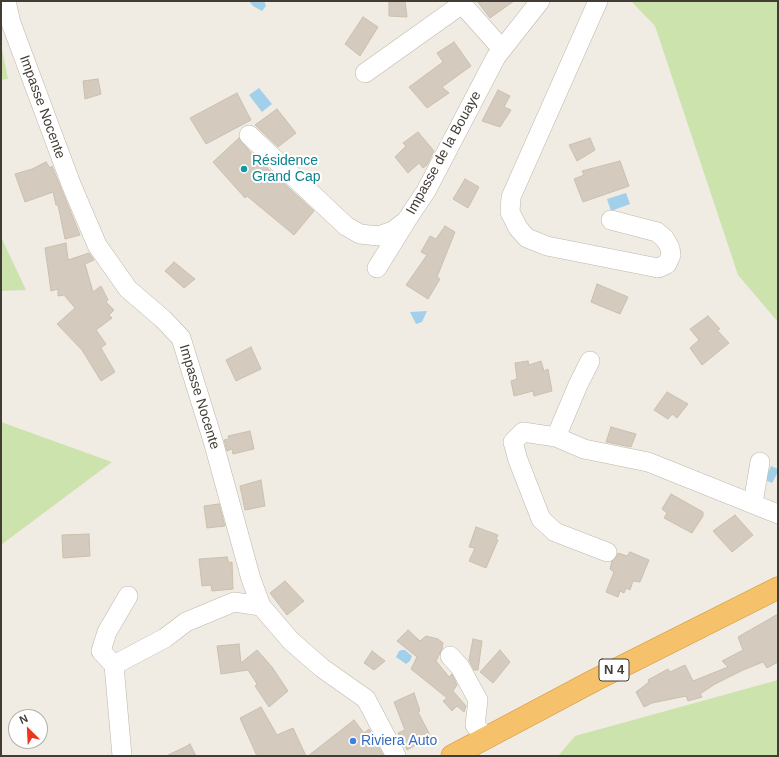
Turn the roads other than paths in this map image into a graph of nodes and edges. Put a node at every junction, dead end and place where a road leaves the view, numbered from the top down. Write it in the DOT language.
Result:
graph roads {
  1 [pos="6,1"];
  2 [pos="540,1"];
  3 [pos="598,1"];
  4 [pos="502,49"];
  5 [pos="365,73"];
  6 [pos="249,135"];
  7 [pos="408,218"];
  8 [pos="611,220"];
  9 [pos="377,268"];
  10 [pos="590,361"];
  11 [pos="556,437"];
  12 [pos="760,462"];
  13 [pos="753,503"];
  14 [pos="778,514"];
  15 [pos="607,552"];
  16 [pos="778,588"];
  17 [pos="128,596"];
  18 [pos="261,606"];
  19 [pos="450,656"];
  20 [pos="114,665"];
  21 [pos="486,738"];
  22 [pos="122,756"];
  23 [pos="396,756"];
  24 [pos="452,756"];
  1 -- 18 [label="street, Impasse Nocente"];
  2 -- 4 [label="street, Impasse de la Bouaye"];
  3 -- 8 [label="street"];
  4 -- 5 [label="street"];
  4 -- 7 [label="street, Impasse de la Bouaye"];
  6 -- 7 [label="street, Impasse de la Bouaye"];
  7 -- 9 [label="street"];
  10 -- 11 [label="street"];
  11 -- 13 [label="street"];
  11 -- 15 [label="street"];
  12 -- 13 [label="street"];
  13 -- 14 [label="street"];
  16 -- 21 [label="highway, N 4"];
  17 -- 20 [label="street"];
  18 -- 20 [label="street"];
  18 -- 23 [label="street, Impasse Nocente"];
  19 -- 21 [label="street"];
  20 -- 22 [label="street"];
  21 -- 24 [label="highway, N 4"];
}
